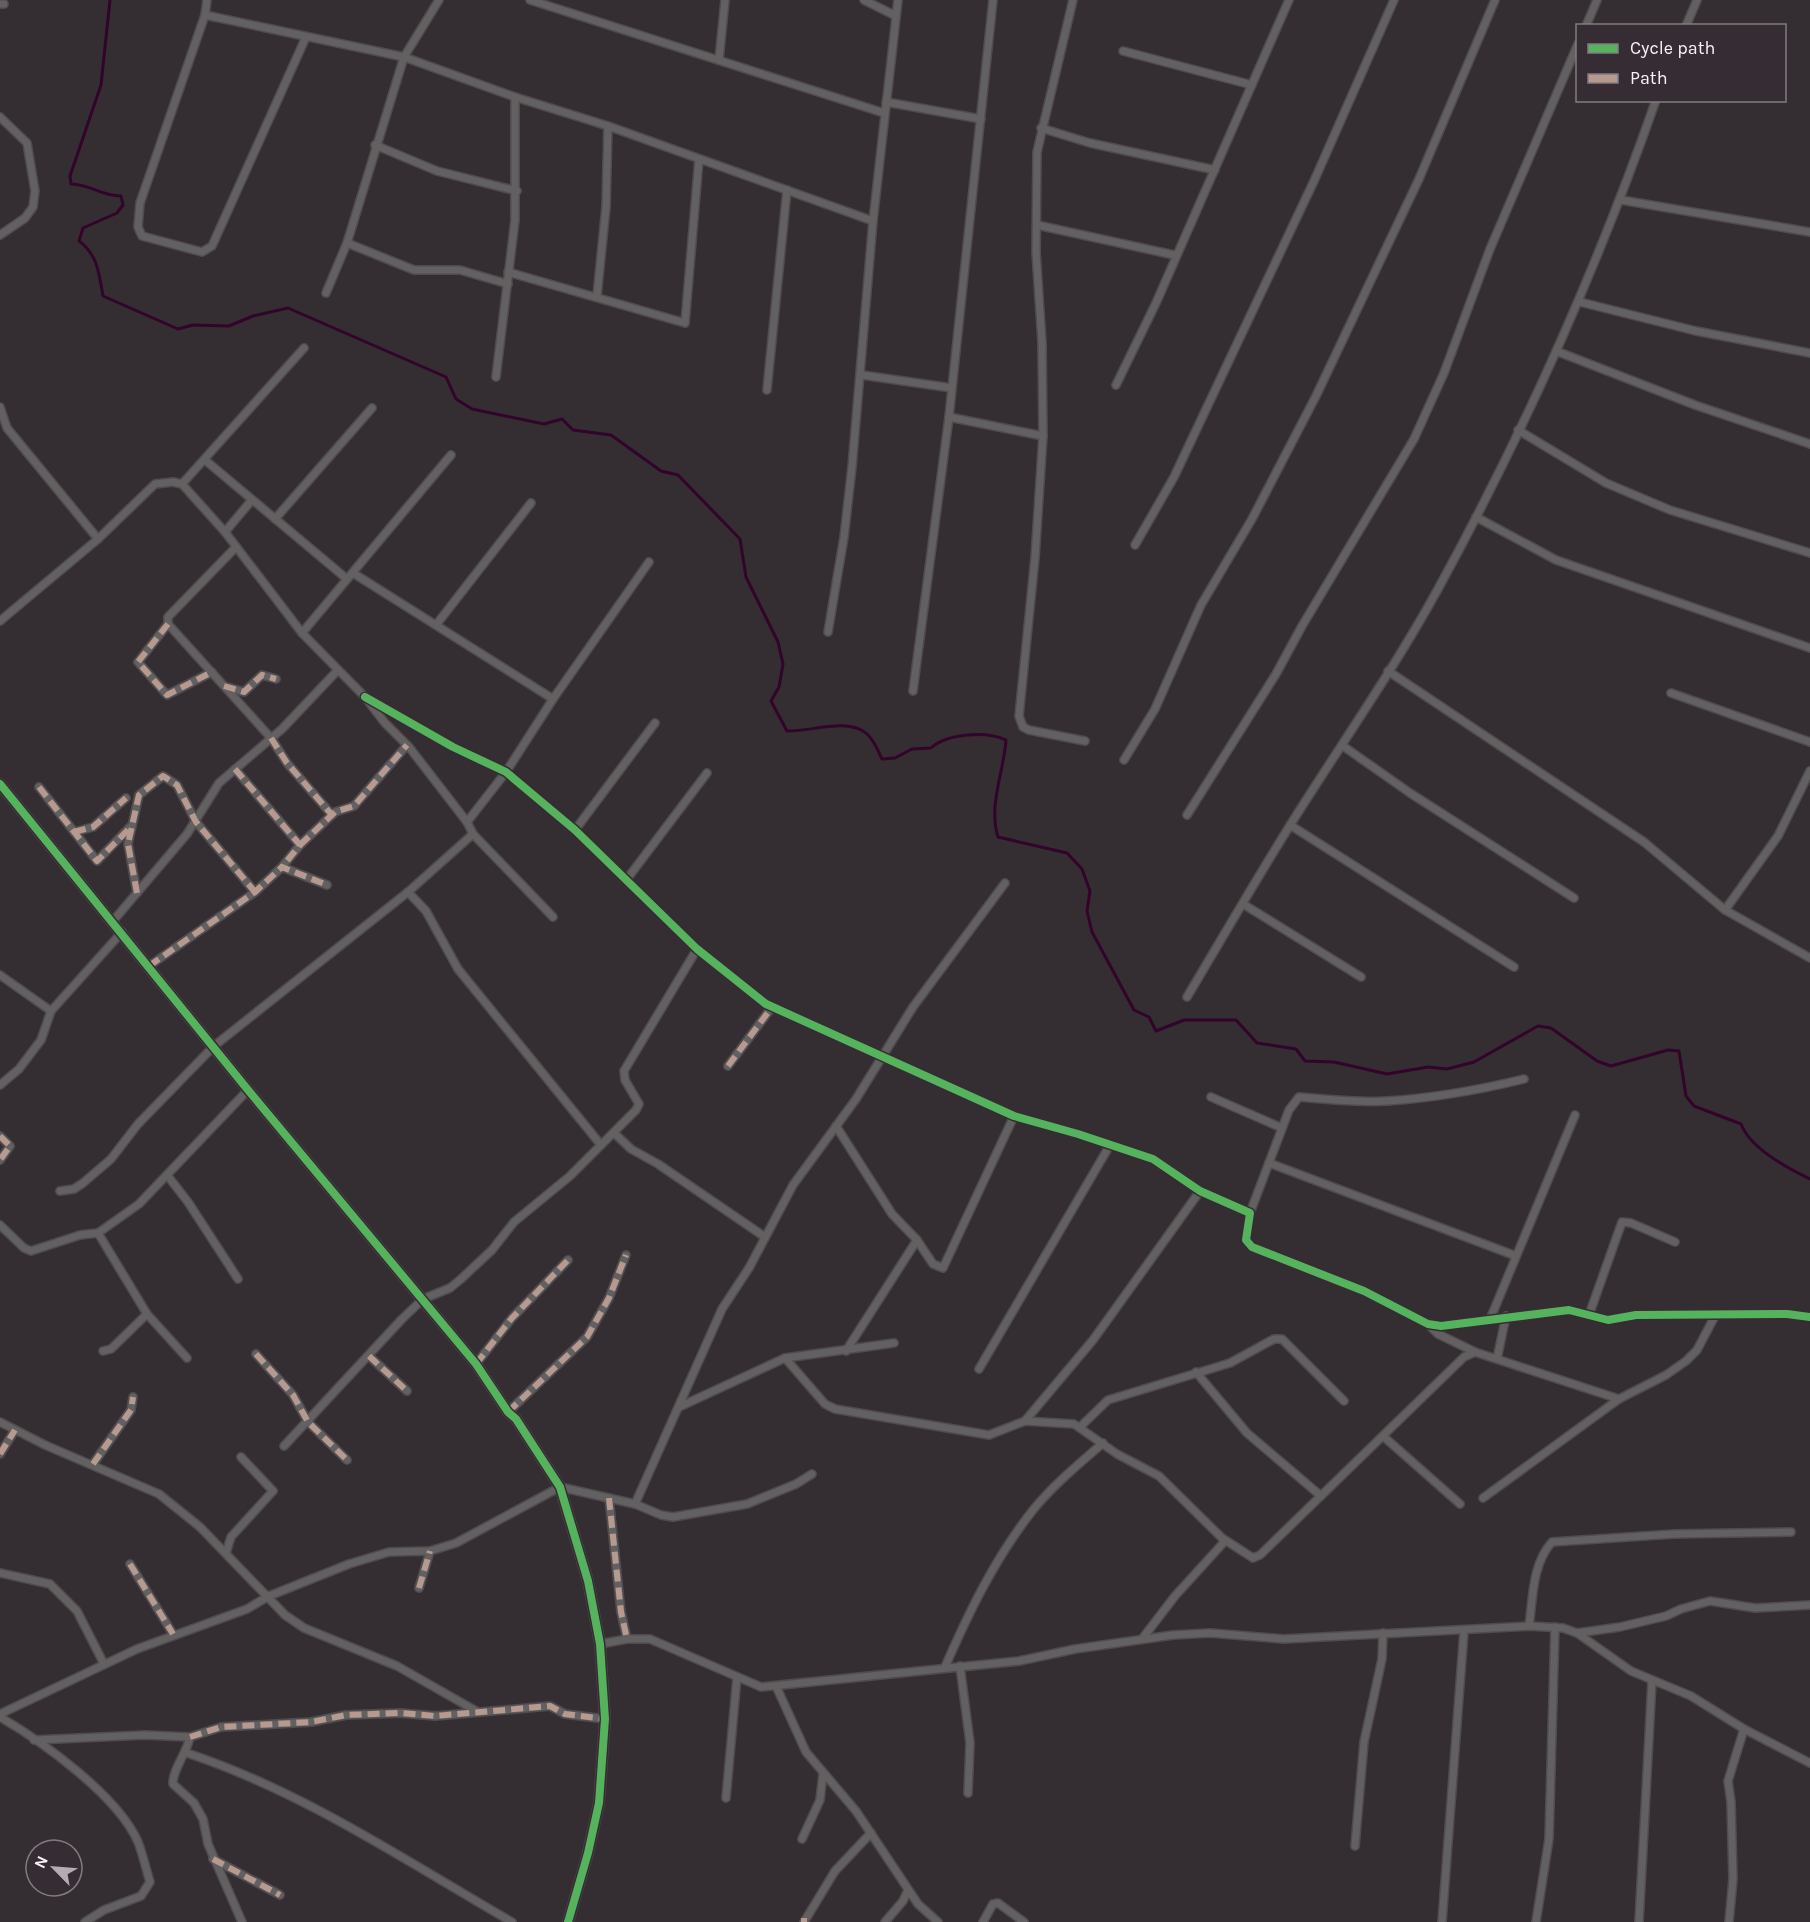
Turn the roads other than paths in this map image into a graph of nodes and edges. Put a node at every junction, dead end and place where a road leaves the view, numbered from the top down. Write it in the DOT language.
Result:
graph roads {
  1 [pos="207,0"];
  2 [pos="438,0"];
  3 [pos="530,0"];
  4 [pos="725,0"];
  5 [pos="864,0"];
  6 [pos="898,0"];
  7 [pos="993,0"];
  8 [pos="1073,0"];
  9 [pos="1289,0"];
  10 [pos="1394,0"];
  11 [pos="1495,0"];
  12 [pos="1597,0"];
  13 [pos="1697,0"];
  14 [pos="205,15"];
  15 [pos="894,15"];
  16 [pos="1587,24"];
  17 [pos="1687,24"];
  18 [pos="306,38"];
  19 [pos="1576,49"];
  20 [pos="1123,51"];
  21 [pos="404,57"];
  22 [pos="719,60"];
  23 [pos="1252,85"];
  24 [pos="515,97"];
  25 [pos="886,102"];
  26 [pos="1655,102"];
  27 [pos="884,113"];
  28 [pos="0,117"];
  29 [pos="981,119"];
  30 [pos="608,126"];
  31 [pos="1041,128"];
  32 [pos="375,146"];
  33 [pos="699,159"];
  34 [pos="1215,170"];
  35 [pos="787,190"];
  36 [pos="517,192"];
  37 [pos="1621,200"];
  38 [pos="873,221"];
  39 [pos="1037,225"];
  40 [pos="1810,232"];
  41 [pos="0,236"];
  42 [pos="347,243"];
  43 [pos="1174,255"];
  44 [pos="508,272"];
  45 [pos="508,284"];
  46 [pos="326,293"];
  47 [pos="597,296"];
  48 [pos="1580,302"];
  49 [pos="304,348"];
  50 [pos="1556,351"];
  51 [pos="1810,353"];
  52 [pos="862,375"];
  53 [pos="496,377"];
  54 [pos="1116,385"];
  55 [pos="952,388"];
  56 [pos="767,390"];
  57 [pos="0,407"];
  58 [pos="372,408"];
  59 [pos="949,417"];
  60 [pos="1518,430"];
  61 [pos="1043,436"];
  62 [pos="1810,444"];
  63 [pos="451,455"];
  64 [pos="205,460"];
  65 [pos="182,484"];
  66 [pos="251,501"];
  67 [pos="531,503"];
  68 [pos="1476,517"];
  69 [pos="275,519"];
  70 [pos="225,532"];
  71 [pos="98,539"];
  72 [pos="1135,545"];
  73 [pos="236,547"];
  74 [pos="1810,553"];
  75 [pos="649,562"];
  76 [pos="353,573"];
  77 [pos="347,579"];
  78 [pos="0,621"];
  79 [pos="168,624"];
  80 [pos="436,625"];
  81 [pos="828,632"];
  82 [pos="302,633"];
  83 [pos="1810,648"];
  84 [pos="337,671"];
  85 [pos="1388,671"];
  86 [pos="212,672"];
  87 [pos="276,679"];
  88 [pos="224,686"];
  89 [pos="913,691"];
  90 [pos="1671,693"];
  91 [pos="365,697"];
  92 [pos="553,699"];
  93 [pos="655,723"];
  94 [pos="271,738"];
  95 [pos="1085,741"];
  96 [pos="1810,742"];
  97 [pos="407,745"];
  98 [pos="1343,746"];
  99 [pos="1124,760"];
  100 [pos="236,769"];
  101 [pos="1810,771"];
  102 [pos="506,772"];
  103 [pos="707,772"];
  104 [pos="0,783"];
  105 [pos="39,787"];
  106 [pos="126,798"];
  107 [pos="332,815"];
  108 [pos="1188,815"];
  109 [pos="196,822"];
  110 [pos="467,822"];
  111 [pos="132,825"];
  112 [pos="1290,825"];
  113 [pos="575,830"];
  114 [pos="74,832"];
  115 [pos="473,834"];
  116 [pos="300,845"];
  117 [pos="282,867"];
  118 [pos="627,879"];
  119 [pos="1005,883"];
  120 [pos="327,885"];
  121 [pos="255,892"];
  122 [pos="408,892"];
  123 [pos="136,893"];
  124 [pos="1574,898"];
  125 [pos="1243,904"];
  126 [pos="1725,910"];
  127 [pos="553,917"];
  128 [pos="113,921"];
  129 [pos="122,932"];
  130 [pos="697,949"];
  131 [pos="1809,955"];
  132 [pos="149,966"];
  133 [pos="1514,967"];
  134 [pos="0,975"];
  135 [pos="1361,977"];
  136 [pos="1187,997"];
  137 [pos="772,1007"];
  138 [pos="51,1011"];
  139 [pos="214,1046"];
  140 [pos="882,1056"];
  141 [pos="728,1066"];
  142 [pos="1524,1079"];
  143 [pos="0,1085"];
  144 [pos="248,1089"];
  145 [pos="1211,1097"];
  146 [pos="1575,1115"];
  147 [pos="1014,1116"];
  148 [pos="836,1126"];
  149 [pos="1282,1128"];
  150 [pos="614,1133"];
  151 [pos="0,1136"];
  152 [pos="601,1145"];
  153 [pos="1110,1145"];
  154 [pos="0,1160"];
  155 [pos="1269,1163"];
  156 [pos="166,1175"];
  157 [pos="60,1191"];
  158 [pos="1200,1191"];
  159 [pos="1250,1213"];
  160 [pos="0,1225"];
  161 [pos="98,1233"];
  162 [pos="765,1237"];
  163 [pos="917,1240"];
  164 [pos="1675,1242"];
  165 [pos="626,1255"];
  166 [pos="1516,1256"];
  167 [pos="568,1260"];
  168 [pos="238,1280"];
  169 [pos="423,1299"];
  170 [pos="147,1314"];
  171 [pos="1716,1314"];
  172 [pos="1589,1315"];
  173 [pos="1506,1316"];
  174 [pos="1491,1317"];
  175 [pos="1810,1317"];
  176 [pos="1428,1324"];
  177 [pos="894,1343"];
  178 [pos="103,1351"];
  179 [pos="846,1351"];
  180 [pos="1475,1352"];
  181 [pos="256,1354"];
  182 [pos="369,1356"];
  183 [pos="187,1358"];
  184 [pos="785,1358"];
  185 [pos="1497,1359"];
  186 [pos="476,1364"];
  187 [pos="979,1370"];
  188 [pos="1196,1372"];
  189 [pos="407,1391"];
  190 [pos="134,1397"];
  191 [pos="1619,1399"];
  192 [pos="1344,1401"];
  193 [pos="679,1407"];
  194 [pos="508,1412"];
  195 [pos="1025,1421"];
  196 [pos="0,1422"];
  197 [pos="308,1422"];
  198 [pos="1080,1426"];
  199 [pos="15,1430"];
  200 [pos="1383,1436"];
  201 [pos="1103,1443"];
  202 [pos="284,1446"];
  203 [pos="0,1454"];
  204 [pos="241,1457"];
  205 [pos="347,1460"];
  206 [pos="93,1464"];
  207 [pos="812,1474"];
  208 [pos="560,1487"];
  209 [pos="1321,1496"];
  210 [pos="609,1498"];
  211 [pos="1483,1498"];
  212 [pos="635,1504"];
  213 [pos="1460,1504"];
  214 [pos="1791,1532"];
  215 [pos="1225,1541"];
  216 [pos="430,1551"];
  217 [pos="226,1553"];
  218 [pos="130,1564"];
  219 [pos="0,1573"];
  220 [pos="419,1588"];
  221 [pos="269,1596"];
  222 [pos="1810,1605"];
  223 [pos="1529,1626"];
  224 [pos="1555,1628"];
  225 [pos="1464,1631"];
  226 [pos="1383,1633"];
  227 [pos="1577,1633"];
  228 [pos="173,1634"];
  229 [pos="627,1639"];
  230 [pos="1142,1639"];
  231 [pos="600,1644"];
  232 [pos="104,1664"];
  233 [pos="960,1666"];
  234 [pos="945,1667"];
  235 [pos="737,1677"];
  236 [pos="1652,1681"];
  237 [pos="776,1686"];
  238 [pos="478,1712"];
  239 [pos="0,1715"];
  240 [pos="605,1719"];
  241 [pos="1744,1729"];
  242 [pos="190,1737"];
  243 [pos="34,1740"];
  244 [pos="187,1753"];
  245 [pos="1810,1764"];
  246 [pos="823,1774"];
  247 [pos="968,1793"];
  248 [pos="726,1798"];
  249 [pos="871,1833"];
  250 [pos="802,1839"];
  251 [pos="1354,1846"];
  252 [pos="213,1858"];
  253 [pos="908,1890"];
  254 [pos="279,1895"];
  255 [pos="85,1922"];
  256 [pos="242,1922"];
  257 [pos="512,1922"];
  258 [pos="568,1922"];
  259 [pos="804,1922"];
  260 [pos="885,1922"];
  261 [pos="938,1922"];
  262 [pos="983,1922"];
  263 [pos="1024,1922"];
  264 [pos="1442,1922"];
  265 [pos="1536,1922"];
  266 [pos="1638,1922"];
  267 [pos="1729,1922"];
  1 -- 14 [label="street"];
  2 -- 21 [label="street"];
  3 -- 22 [label="street"];
  4 -- 22 [label="street"];
  5 -- 15 [label="street"];
  6 -- 15 [label="street"];
  7 -- 29 [label="street"];
  8 -- 31 [label="street"];
  9 -- 23 [label="street"];
  10 -- 72 [label="street"];
  11 -- 99 [label="street"];
  12 -- 16 [label="street"];
  13 -- 17 [label="street"];
  14 -- 18 [label="street"];
  14 -- 18 [label="street"];
  15 -- 25 [label="street"];
  18 -- 21 [label="street"];
  19 -- 108 [label="street"];
  20 -- 23 [label="street"];
  21 -- 24 [label="street"];
  21 -- 32 [label="street"];
  22 -- 27 [label="street"];
  23 -- 34 [label="street"];
  24 -- 30 [label="street"];
  24 -- 36 [label="street"];
  25 -- 27 [label="street"];
  25 -- 29 [label="street"];
  26 -- 37 [label="street"];
  27 -- 38 [label="street"];
  28 -- 41 [label="street"];
  29 -- 55 [label="street"];
  30 -- 33 [label="street"];
  30 -- 47 [label="street"];
  31 -- 34 [label="street"];
  31 -- 39 [label="street"];
  32 -- 36 [label="street"];
  32 -- 42 [label="street"];
  33 -- 35 [label="street"];
  33 -- 47 [label="street"];
  34 -- 43 [label="street"];
  35 -- 38 [label="street"];
  35 -- 56 [label="street"];
  36 -- 44 [label="street"];
  37 -- 40 [label="street"];
  37 -- 48 [label="street"];
  38 -- 52 [label="street"];
  39 -- 43 [label="street"];
  39 -- 61 [label="street"];
  42 -- 45 [label="street"];
  42 -- 46 [label="street"];
  43 -- 54 [label="street"];
  44 -- 45 [label="street"];
  44 -- 47 [label="street"];
  45 -- 53 [label="street"];
  48 -- 50 [label="street"];
  48 -- 51 [label="street"];
  49 -- 64 [label="street"];
  50 -- 60 [label="street"];
  50 -- 62 [label="street"];
  52 -- 55 [label="street"];
  52 -- 81 [label="street"];
  55 -- 59 [label="street"];
  57 -- 71 [label="street"];
  58 -- 69 [label="street"];
  59 -- 61 [label="street"];
  59 -- 89 [label="street"];
  60 -- 68 [label="street"];
  60 -- 74 [label="street"];
  61 -- 95 [label="street"];
  63 -- 76 [label="street"];
  64 -- 65 [label="street"];
  64 -- 66 [label="street"];
  65 -- 70 [label="street"];
  65 -- 71 [label="street"];
  66 -- 69 [label="street"];
  66 -- 70 [label="street"];
  67 -- 80 [label="street"];
  68 -- 83 [label="street"];
  68 -- 85 [label="street"];
  69 -- 77 [label="street"];
  70 -- 73 [label="street"];
  71 -- 78 [label="street"];
  73 -- 79 [label="street"];
  73 -- 82 [label="street"];
  75 -- 92 [label="street"];
  76 -- 77 [label="street"];
  76 -- 80 [label="street"];
  77 -- 82 [label="street"];
  79 -- 86 [label="street"];
  79 -- 86 [label="street"];
  80 -- 92 [label="street"];
  82 -- 84 [label="street"];
  84 -- 91 [label="street"];
  84 -- 94 [label="street"];
  85 -- 98 [label="street"];
  85 -- 126 [label="street"];
  86 -- 88 [label="street"];
  87 -- 88 [label="street"];
  88 -- 94 [label="street"];
  90 -- 96 [label="street"];
  91 -- 97 [label="street"];
  91 -- 102 [label="street"];
  92 -- 102 [label="street"];
  93 -- 113 [label="street"];
  94 -- 100 [label="street"];
  94 -- 107 [label="street"];
  97 -- 107 [label="street"];
  97 -- 110 [label="street"];
  98 -- 112 [label="street"];
  98 -- 124 [label="street"];
  100 -- 109 [label="street"];
  100 -- 116 [label="street"];
  101 -- 126 [label="street"];
  102 -- 110 [label="street"];
  102 -- 113 [label="street"];
  103 -- 118 [label="street"];
  104 -- 128 [label="street"];
  105 -- 114 [label="street"];
  106 -- 114 [label="street"];
  107 -- 116 [label="street"];
  109 -- 111 [label="street"];
  109 -- 121 [label="street"];
  109 -- 123 [label="street"];
  110 -- 115 [label="street"];
  111 -- 114 [label="street"];
  111 -- 123 [label="street"];
  112 -- 125 [label="street"];
  112 -- 133 [label="street"];
  113 -- 118 [label="street"];
  115 -- 122 [label="street"];
  115 -- 127 [label="street"];
  116 -- 117 [label="street"];
  117 -- 120 [label="street"];
  117 -- 121 [label="street"];
  118 -- 130 [label="street"];
  119 -- 140 [label="street"];
  121 -- 132 [label="street"];
  122 -- 139 [label="street"];
  122 -- 152 [label="street"];
  123 -- 128 [label="street"];
  125 -- 135 [label="street"];
  125 -- 136 [label="street"];
  126 -- 131 [label="street"];
  128 -- 129 [label="street"];
  129 -- 132 [label="street"];
  129 -- 138 [label="street"];
  130 -- 137 [label="street"];
  130 -- 150 [label="street"];
  132 -- 139 [label="street"];
  134 -- 138 [label="street"];
  137 -- 140 [label="street"];
  137 -- 141 [label="street"];
  138 -- 143 [label="street"];
  139 -- 144 [label="street"];
  139 -- 157 [label="street"];
  140 -- 147 [label="street"];
  140 -- 148 [label="street"];
  142 -- 149 [label="street"];
  144 -- 156 [label="street"];
  144 -- 169 [label="street"];
  145 -- 149 [label="street"];
  146 -- 166 [label="street"];
  147 -- 153 [label="street"];
  147 -- 163 [label="street"];
  148 -- 162 [label="street"];
  148 -- 163 [label="street"];
  149 -- 155 [label="street"];
  150 -- 152 [label="street"];
  150 -- 162 [label="street"];
  151 -- 154 [label="street"];
  152 -- 169 [label="street"];
  153 -- 158 [label="street"];
  153 -- 187 [label="street"];
  155 -- 159 [label="street"];
  155 -- 166 [label="street"];
  156 -- 161 [label="street"];
  156 -- 168 [label="street"];
  158 -- 159 [label="street"];
  158 -- 195 [label="street"];
  159 -- 176 [label="street"];
  160 -- 161 [label="street"];
  161 -- 170 [label="street"];
  162 -- 193 [label="street"];
  163 -- 179 [label="street"];
  164 -- 172 [label="street"];
  165 -- 194 [label="street"];
  166 -- 174 [label="street"];
  167 -- 186 [label="street"];
  169 -- 182 [label="street"];
  169 -- 186 [label="street"];
  170 -- 178 [label="street"];
  170 -- 183 [label="street"];
  171 -- 172 [label="street"];
  171 -- 175 [label="street"];
  171 -- 191 [label="street"];
  172 -- 173 [label="street"];
  173 -- 174 [label="street"];
  173 -- 185 [label="street"];
  174 -- 176 [label="street"];
  176 -- 180 [label="street"];
  177 -- 179 [label="street"];
  179 -- 184 [label="street"];
  180 -- 185 [label="street"];
  180 -- 200 [label="street"];
  181 -- 197 [label="street"];
  182 -- 189 [label="street"];
  182 -- 197 [label="street"];
  184 -- 193 [label="street"];
  184 -- 195 [label="street"];
  185 -- 191 [label="street"];
  186 -- 194 [label="street"];
  188 -- 192 [label="street"];
  188 -- 198 [label="street"];
  188 -- 209 [label="street"];
  190 -- 206 [label="street"];
  191 -- 211 [label="street"];
  193 -- 212 [label="street"];
  194 -- 208 [label="street"];
  195 -- 198 [label="street"];
  196 -- 199 [label="street"];
  197 -- 202 [label="street"];
  197 -- 205 [label="street"];
  198 -- 201 [label="street"];
  199 -- 203 [label="street"];
  199 -- 206 [label="street"];
  200 -- 209 [label="street"];
  200 -- 213 [label="street"];
  201 -- 215 [label="street"];
  201 -- 234 [label="street"];
  204 -- 217 [label="street"];
  206 -- 217 [label="street"];
  207 -- 212 [label="street"];
  208 -- 210 [label="street"];
  208 -- 216 [label="street"];
  208 -- 231 [label="street"];
  209 -- 215 [label="street"];
  210 -- 212 [label="street"];
  210 -- 229 [label="street"];
  214 -- 223 [label="street"];
  215 -- 230 [label="street"];
  216 -- 220 [label="street"];
  216 -- 221 [label="street"];
  217 -- 221 [label="street"];
  218 -- 228 [label="street"];
  219 -- 232 [label="street"];
  221 -- 228 [label="street"];
  221 -- 238 [label="street"];
  222 -- 227 [label="street"];
  223 -- 224 [label="street"];
  223 -- 225 [label="street"];
  224 -- 227 [label="street"];
  224 -- 265 [label="street"];
  225 -- 226 [label="street"];
  225 -- 264 [label="street"];
  226 -- 230 [label="street"];
  226 -- 251 [label="street"];
  227 -- 236 [label="street"];
  228 -- 232 [label="street"];
  229 -- 231 [label="street"];
  229 -- 235 [label="street"];
  230 -- 233 [label="street"];
  231 -- 240 [label="street"];
  232 -- 239 [label="street"];
  233 -- 234 [label="street"];
  233 -- 247 [label="street"];
  234 -- 237 [label="street"];
  235 -- 237 [label="street"];
  235 -- 248 [label="street"];
  236 -- 241 [label="street"];
  236 -- 266 [label="street"];
  237 -- 246 [label="street"];
  238 -- 240 [label="street"];
  238 -- 242 [label="street"];
  239 -- 243 [label="street"];
  240 -- 258 [label="street"];
  241 -- 245 [label="street"];
  241 -- 267 [label="street"];
  242 -- 243 [label="street"];
  242 -- 244 [label="street"];
  243 -- 255 [label="street"];
  244 -- 252 [label="street"];
  244 -- 257 [label="street"];
  246 -- 249 [label="street"];
  246 -- 250 [label="street"];
  249 -- 253 [label="street"];
  249 -- 259 [label="street"];
  252 -- 254 [label="street"];
  252 -- 256 [label="street"];
  253 -- 260 [label="street"];
  253 -- 261 [label="street"];
  262 -- 263 [label="street"];
}
